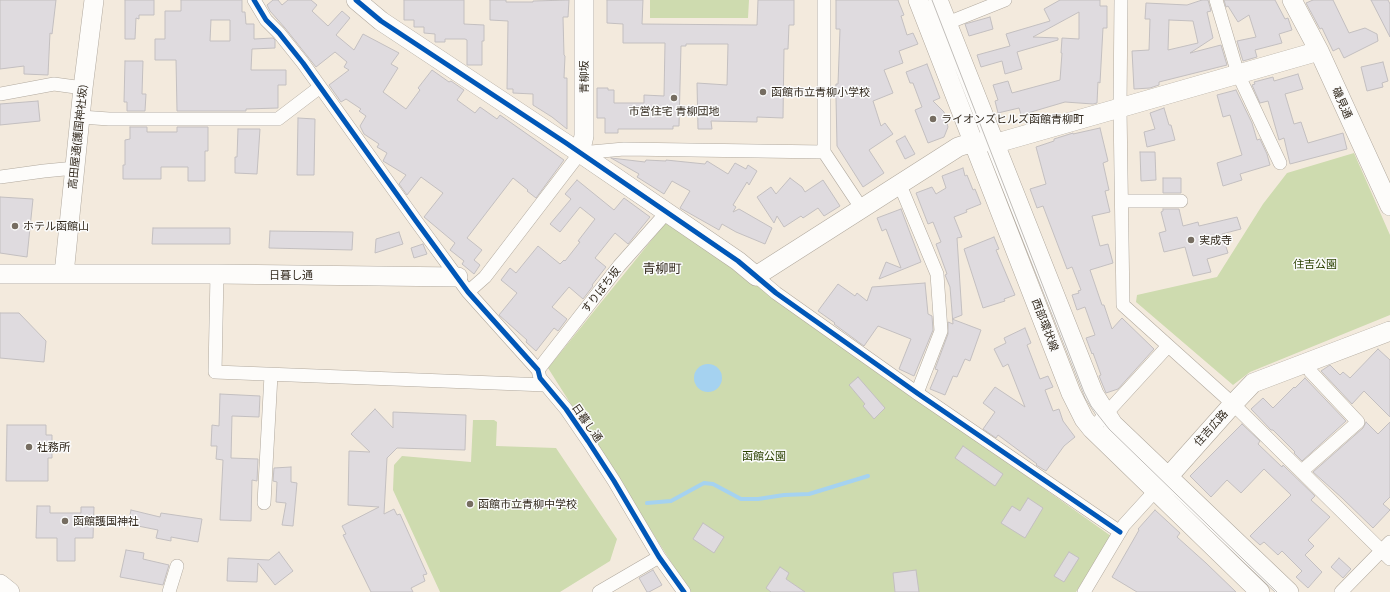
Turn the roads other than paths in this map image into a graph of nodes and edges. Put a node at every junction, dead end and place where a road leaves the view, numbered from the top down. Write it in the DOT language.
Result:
graph roads {
  1 [pos="94,0"];
  2 [pos="254,0"];
  3 [pos="356,0"];
  4 [pos="584,0"];
  5 [pos="824,0"];
  6 [pos="918,0"];
  7 [pos="938,0"];
  8 [pos="1005,0"];
  9 [pos="1121,0"];
  10 [pos="1216,0"];
  11 [pos="1292,0"];
  12 [pos="938,27"];
  13 [pos="1319,51"];
  14 [pos="1238,74"];
  15 [pos="320,87"];
  16 [pos="83,88"];
  17 [pos="0,94"];
  18 [pos="1120,108"];
  19 [pos="81,117"];
  20 [pos="973,142"];
  21 [pos="995,142"];
  22 [pos="824,152"];
  23 [pos="580,153"];
  24 [pos="1280,162"];
  25 [pos="75,168"];
  26 [pos="0,177"];
  27 [pos="900,185"];
  28 [pos="1122,201"];
  29 [pos="1181,201"];
  30 [pos="1390,206"];
  31 [pos="862,209"];
  32 [pos="667,212"];
  33 [pos="0,274"];
  34 [pos="64,274"];
  35 [pos="217,274"];
  36 [pos="756,276"];
  37 [pos="463,285"];
  38 [pos="1390,331"];
  39 [pos="1168,346"];
  40 [pos="538,370"];
  41 [pos="1310,371"];
  42 [pos="271,375"];
  43 [pos="546,385"];
  44 [pos="917,393"];
  45 [pos="1233,404"];
  46 [pos="1106,414"];
  47 [pos="1092,429"];
  48 [pos="1302,471"];
  49 [pos="1169,477"];
  50 [pos="1155,491"];
  51 [pos="264,503"];
  52 [pos="1120,532"];
  53 [pos="1387,550"];
  54 [pos="659,557"];
  55 [pos="177,566"];
  56 [pos="0,584"];
  57 [pos="680,591"];
  58 [pos="10,592"];
  59 [pos="169,592"];
  60 [pos="599,592"];
  61 [pos="1084,592"];
  62 [pos="1260,592"];
  63 [pos="1289,592"];
  64 [pos="1341,592"];
  1 -- 16 [label="street, 高田屋通(護国神社坂)"];
  2 -- 15 [label="street"];
  3 -- 23 [label="street"];
  4 -- 23 [label="street, 青柳坂"];
  5 -- 22 [label="street"];
  6 -- 12 [label="street, 西部環状線"];
  7 -- 12 [label="street, 西部環状線"];
  8 -- 12 [label="street"];
  9 -- 18 [label="street"];
  10 -- 14 [label="street"];
  11 -- 13 [label="street, 磯見通"];
  12 -- 20 [label="street, 西部環状線"];
  12 -- 21 [label="street, 西部環状線"];
  13 -- 14 [label="street"];
  13 -- 30 [label="street, 磯見通"];
  14 -- 18 [label="street"];
  14 -- 24 [label="street"];
  15 -- 19 [label="street"];
  15 -- 37 [label="street"];
  16 -- 17 [label="street"];
  16 -- 19 [label="street, 高田屋通(護国神社坂)"];
  18 -- 21 [label="street"];
  18 -- 28 [label="street"];
  19 -- 25 [label="street, 高田屋通(護国神社坂)"];
  20 -- 21 [label="street"];
  20 -- 27 [label="street"];
  20 -- 47 [label="street, 西部環状線"];
  21 -- 46 [label="street, 西部環状線"];
  22 -- 23 [label="street"];
  22 -- 31 [label="street"];
  23 -- 32 [label="street"];
  23 -- 37 [label="street"];
  25 -- 26 [label="street"];
  25 -- 34 [label="street, 高田屋通(護国神社坂)"];
  27 -- 31 [label="street"];
  27 -- 44 [label="street"];
  28 -- 29 [label="street"];
  28 -- 39 [label="street"];
  31 -- 36 [label="street"];
  32 -- 36 [label="street"];
  32 -- 40 [label="street, すりばち坂"];
  33 -- 34 [label="street, 日暮し通"];
  34 -- 35 [label="street, 日暮し通"];
  35 -- 37 [label="street, 日暮し通"];
  35 -- 42 [label="street"];
  36 -- 44 [label="street"];
  37 -- 40 [label="street, 日暮し通"];
  38 -- 45 [label="street, 住吉広路"];
  39 -- 45 [label="street"];
  39 -- 46 [label="street"];
  40 -- 43 [label="street, 日暮し通"];
  41 -- 48 [label="street"];
  42 -- 43 [label="street"];
  42 -- 51 [label="street"];
  43 -- 54 [label="street, 日暮し通"];
  44 -- 52 [label="street"];
  45 -- 48 [label="street"];
  45 -- 49 [label="street, 住吉広路"];
  46 -- 47 [label="street"];
  46 -- 49 [label="street, 西部環状線"];
  47 -- 50 [label="street, 西部環状線"];
  48 -- 53 [label="street"];
  49 -- 50 [label="street, 住吉広路"];
  49 -- 63 [label="street, 西部環状線"];
  50 -- 52 [label="street, 住吉広路"];
  50 -- 62 [label="street, 西部環状線"];
  52 -- 61 [label="street, 住吉広路"];
  53 -- 64 [label="street"];
  54 -- 57 [label="street, 日暮し通"];
  54 -- 60 [label="street"];
  55 -- 59 [label="street"];
  56 -- 58 [label="street"];
}
